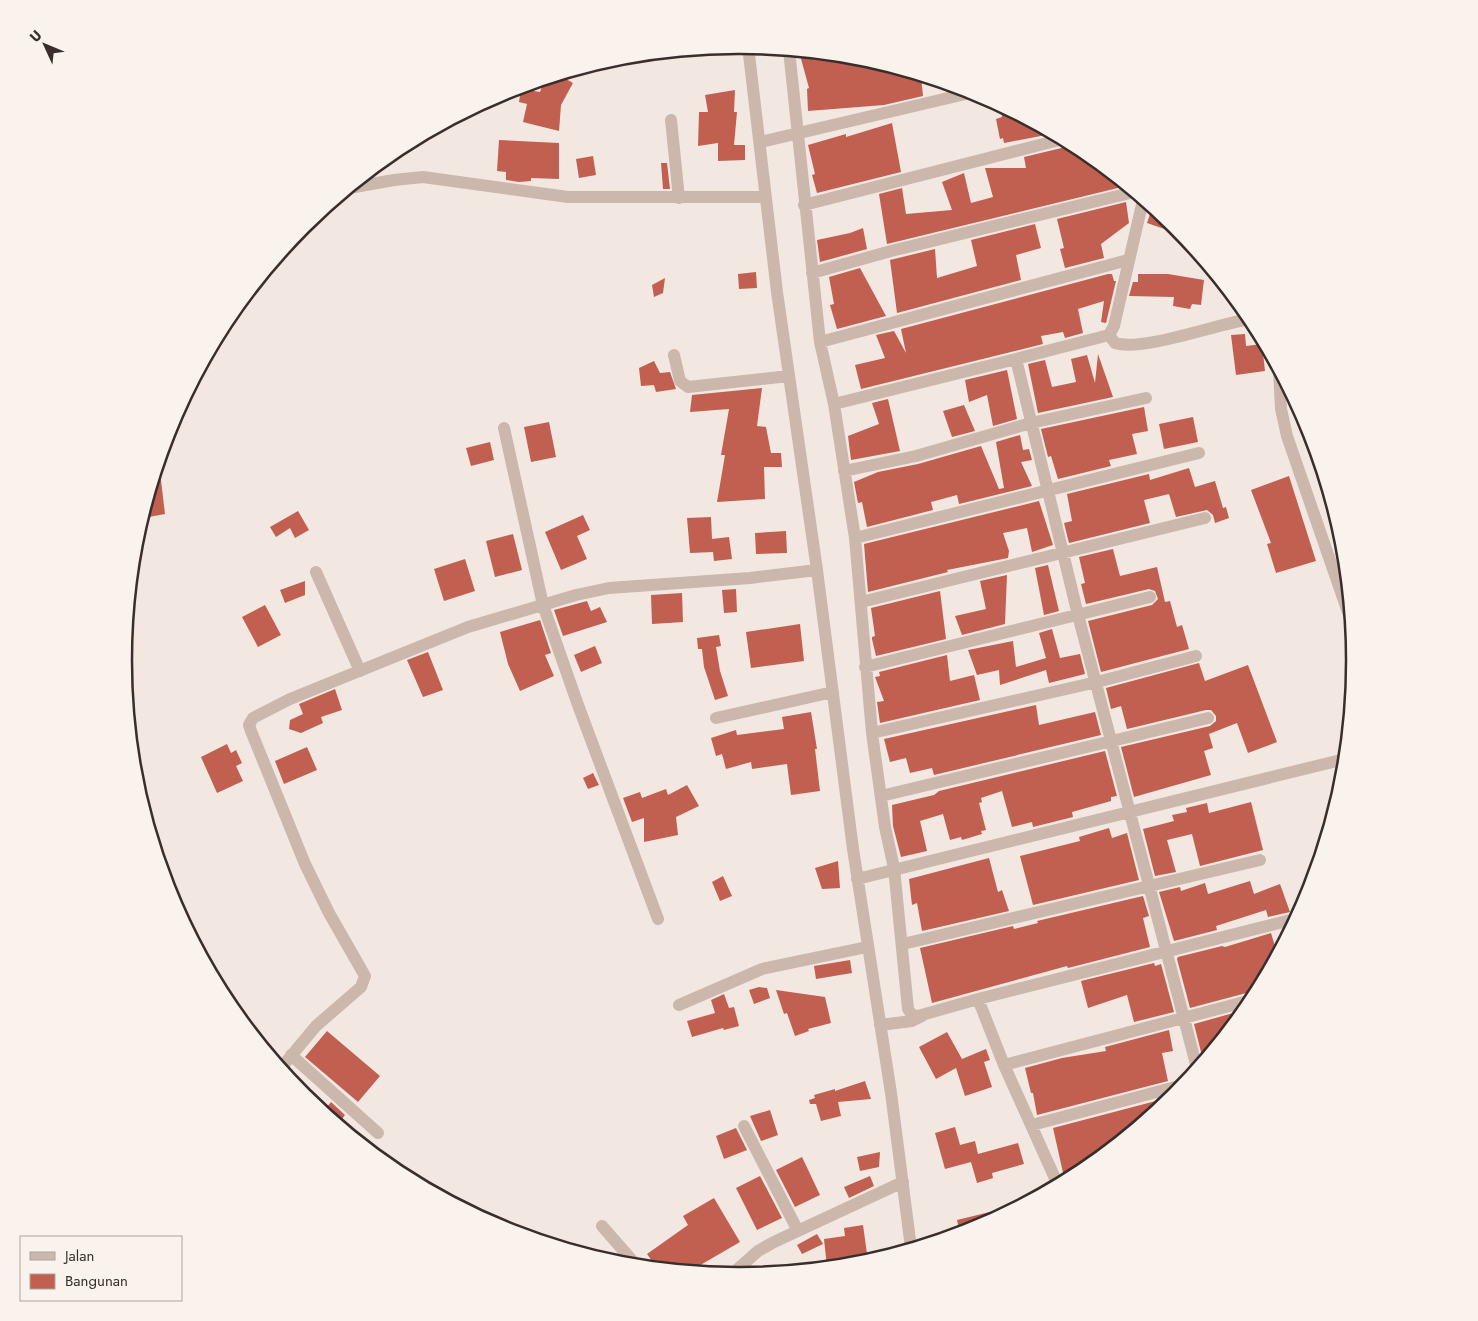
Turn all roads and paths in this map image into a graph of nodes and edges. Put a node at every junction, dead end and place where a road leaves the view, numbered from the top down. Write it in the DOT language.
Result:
graph roads {
  1 [pos="749,54"];
  2 [pos="789,56"];
  3 [pos="959,96"];
  4 [pos="671,120"];
  5 [pos="794,135"];
  6 [pos="764,141"];
  7 [pos="1053,142"];
  8 [pos="361,186"];
  9 [pos="1126,194"];
  10 [pos="765,196"];
  11 [pos="679,198"];
  12 [pos="804,205"];
  13 [pos="1142,207"];
  14 [pos="1128,260"];
  15 [pos="812,273"];
  16 [pos="1241,320"];
  17 [pos="1109,335"];
  18 [pos="820,342"];
  19 [pos="674,355"];
  20 [pos="1016,359"];
  21 [pos="789,376"];
  22 [pos="1280,386"];
  23 [pos="1146,398"];
  24 [pos="834,404"];
  25 [pos="1031,423"];
  26 [pos="504,428"];
  27 [pos="1199,453"];
  28 [pos="844,471"];
  29 [pos="1048,490"];
  30 [pos="1205,518"];
  31 [pos="855,538"];
  32 [pos="1064,553"];
  33 [pos="817,570"];
  34 [pos="316,572"];
  35 [pos="1342,595"];
  36 [pos="1150,597"];
  37 [pos="861,602"];
  38 [pos="543,604"];
  39 [pos="1078,615"];
  40 [pos="1196,656"];
  41 [pos="865,667"];
  42 [pos="360,671"];
  43 [pos="1097,682"];
  44 [pos="834,692"];
  45 [pos="716,718"];
  46 [pos="1208,718"];
  47 [pos="872,733"];
  48 [pos="1113,743"];
  49 [pos="1337,761"];
  50 [pos="881,796"];
  51 [pos="1129,811"];
  52 [pos="1260,860"];
  53 [pos="894,868"];
  54 [pos="861,878"];
  55 [pos="1150,887"];
  56 [pos="658,919"];
  57 [pos="1287,921"];
  58 [pos="903,944"];
  59 [pos="867,947"];
  60 [pos="1166,952"];
  61 [pos="978,999"];
  62 [pos="1239,1003"];
  63 [pos="679,1005"];
  64 [pos="926,1014"];
  65 [pos="1184,1017"];
  66 [pos="880,1025"];
  67 [pos="291,1056"];
  68 [pos="1195,1061"];
  69 [pos="285,1063"];
  70 [pos="1004,1065"];
  71 [pos="1169,1089"];
  72 [pos="1032,1125"];
  73 [pos="744,1126"];
  74 [pos="378,1133"];
  75 [pos="1055,1178"];
  76 [pos="903,1182"];
  77 [pos="602,1226"];
  78 [pos="798,1231"];
  79 [pos="910,1242"];
  80 [pos="629,1257"];
  81 [pos="739,1267"];
  1 -- 6 [label="street"];
  2 -- 5 [label="street"];
  3 -- 5 [label="street"];
  4 -- 11 [label="street"];
  5 -- 6 [label="street"];
  5 -- 12 [label="street"];
  6 -- 10 [label="street"];
  7 -- 12 [label="street"];
  8 -- 11 [label="street"];
  9 -- 15 [label="street"];
  10 -- 11 [label="street"];
  10 -- 21 [label="street"];
  12 -- 15 [label="street"];
  13 -- 14 [label="street"];
  14 -- 17 [label="street"];
  14 -- 18 [label="street"];
  15 -- 18 [label="street"];
  16 -- 17 [label="street"];
  17 -- 20 [label="street"];
  18 -- 24 [label="street"];
  19 -- 21 [label="street"];
  20 -- 24 [label="street"];
  20 -- 25 [label="street"];
  21 -- 33 [label="street"];
  22 -- 35 [label="street"];
  23 -- 25 [label="street"];
  24 -- 28 [label="street"];
  25 -- 28 [label="street"];
  25 -- 29 [label="street"];
  26 -- 38 [label="street"];
  27 -- 29 [label="street"];
  28 -- 31 [label="street"];
  29 -- 31 [label="street"];
  29 -- 32 [label="street"];
  30 -- 32 [label="street"];
  31 -- 37 [label="street"];
  32 -- 37 [label="street"];
  32 -- 39 [label="street"];
  33 -- 38 [label="street"];
  33 -- 44 [label="street"];
  34 -- 42 [label="street"];
  36 -- 39 [label="street"];
  37 -- 41 [label="street"];
  38 -- 42 [label="street"];
  38 -- 56 [label="street"];
  39 -- 41 [label="street"];
  39 -- 43 [label="street"];
  40 -- 43 [label="street"];
  41 -- 47 [label="street"];
  42 -- 67 [label="street"];
  43 -- 47 [label="street"];
  43 -- 48 [label="street"];
  44 -- 45 [label="street"];
  44 -- 54 [label="street"];
  46 -- 48 [label="street"];
  47 -- 50 [label="street"];
  48 -- 50 [label="street"];
  48 -- 51 [label="street"];
  49 -- 51 [label="street"];
  50 -- 53 [label="street"];
  51 -- 53 [label="street"];
  51 -- 55 [label="street"];
  52 -- 55 [label="street"];
  53 -- 54 [label="street"];
  53 -- 58 [label="street"];
  54 -- 59 [label="street"];
  55 -- 58 [label="street"];
  55 -- 60 [label="street"];
  57 -- 60 [label="street"];
  58 -- 64 [label="street"];
  59 -- 63 [label="street"];
  59 -- 66 [label="street"];
  60 -- 61 [label="street"];
  60 -- 65 [label="street"];
  61 -- 64 [label="street"];
  61 -- 70 [label="street"];
  62 -- 65 [label="street"];
  64 -- 66 [label="street"];
  65 -- 68 [label="street"];
  65 -- 70 [label="street"];
  66 -- 76 [label="street"];
  67 -- 69 [label="street"];
  67 -- 74 [label="street"];
  70 -- 72 [label="street"];
  71 -- 72 [label="street"];
  72 -- 75 [label="street"];
  73 -- 78 [label="street"];
  76 -- 78 [label="street"];
  76 -- 79 [label="street"];
  77 -- 80 [label="street"];
  78 -- 81 [label="street"];
}
